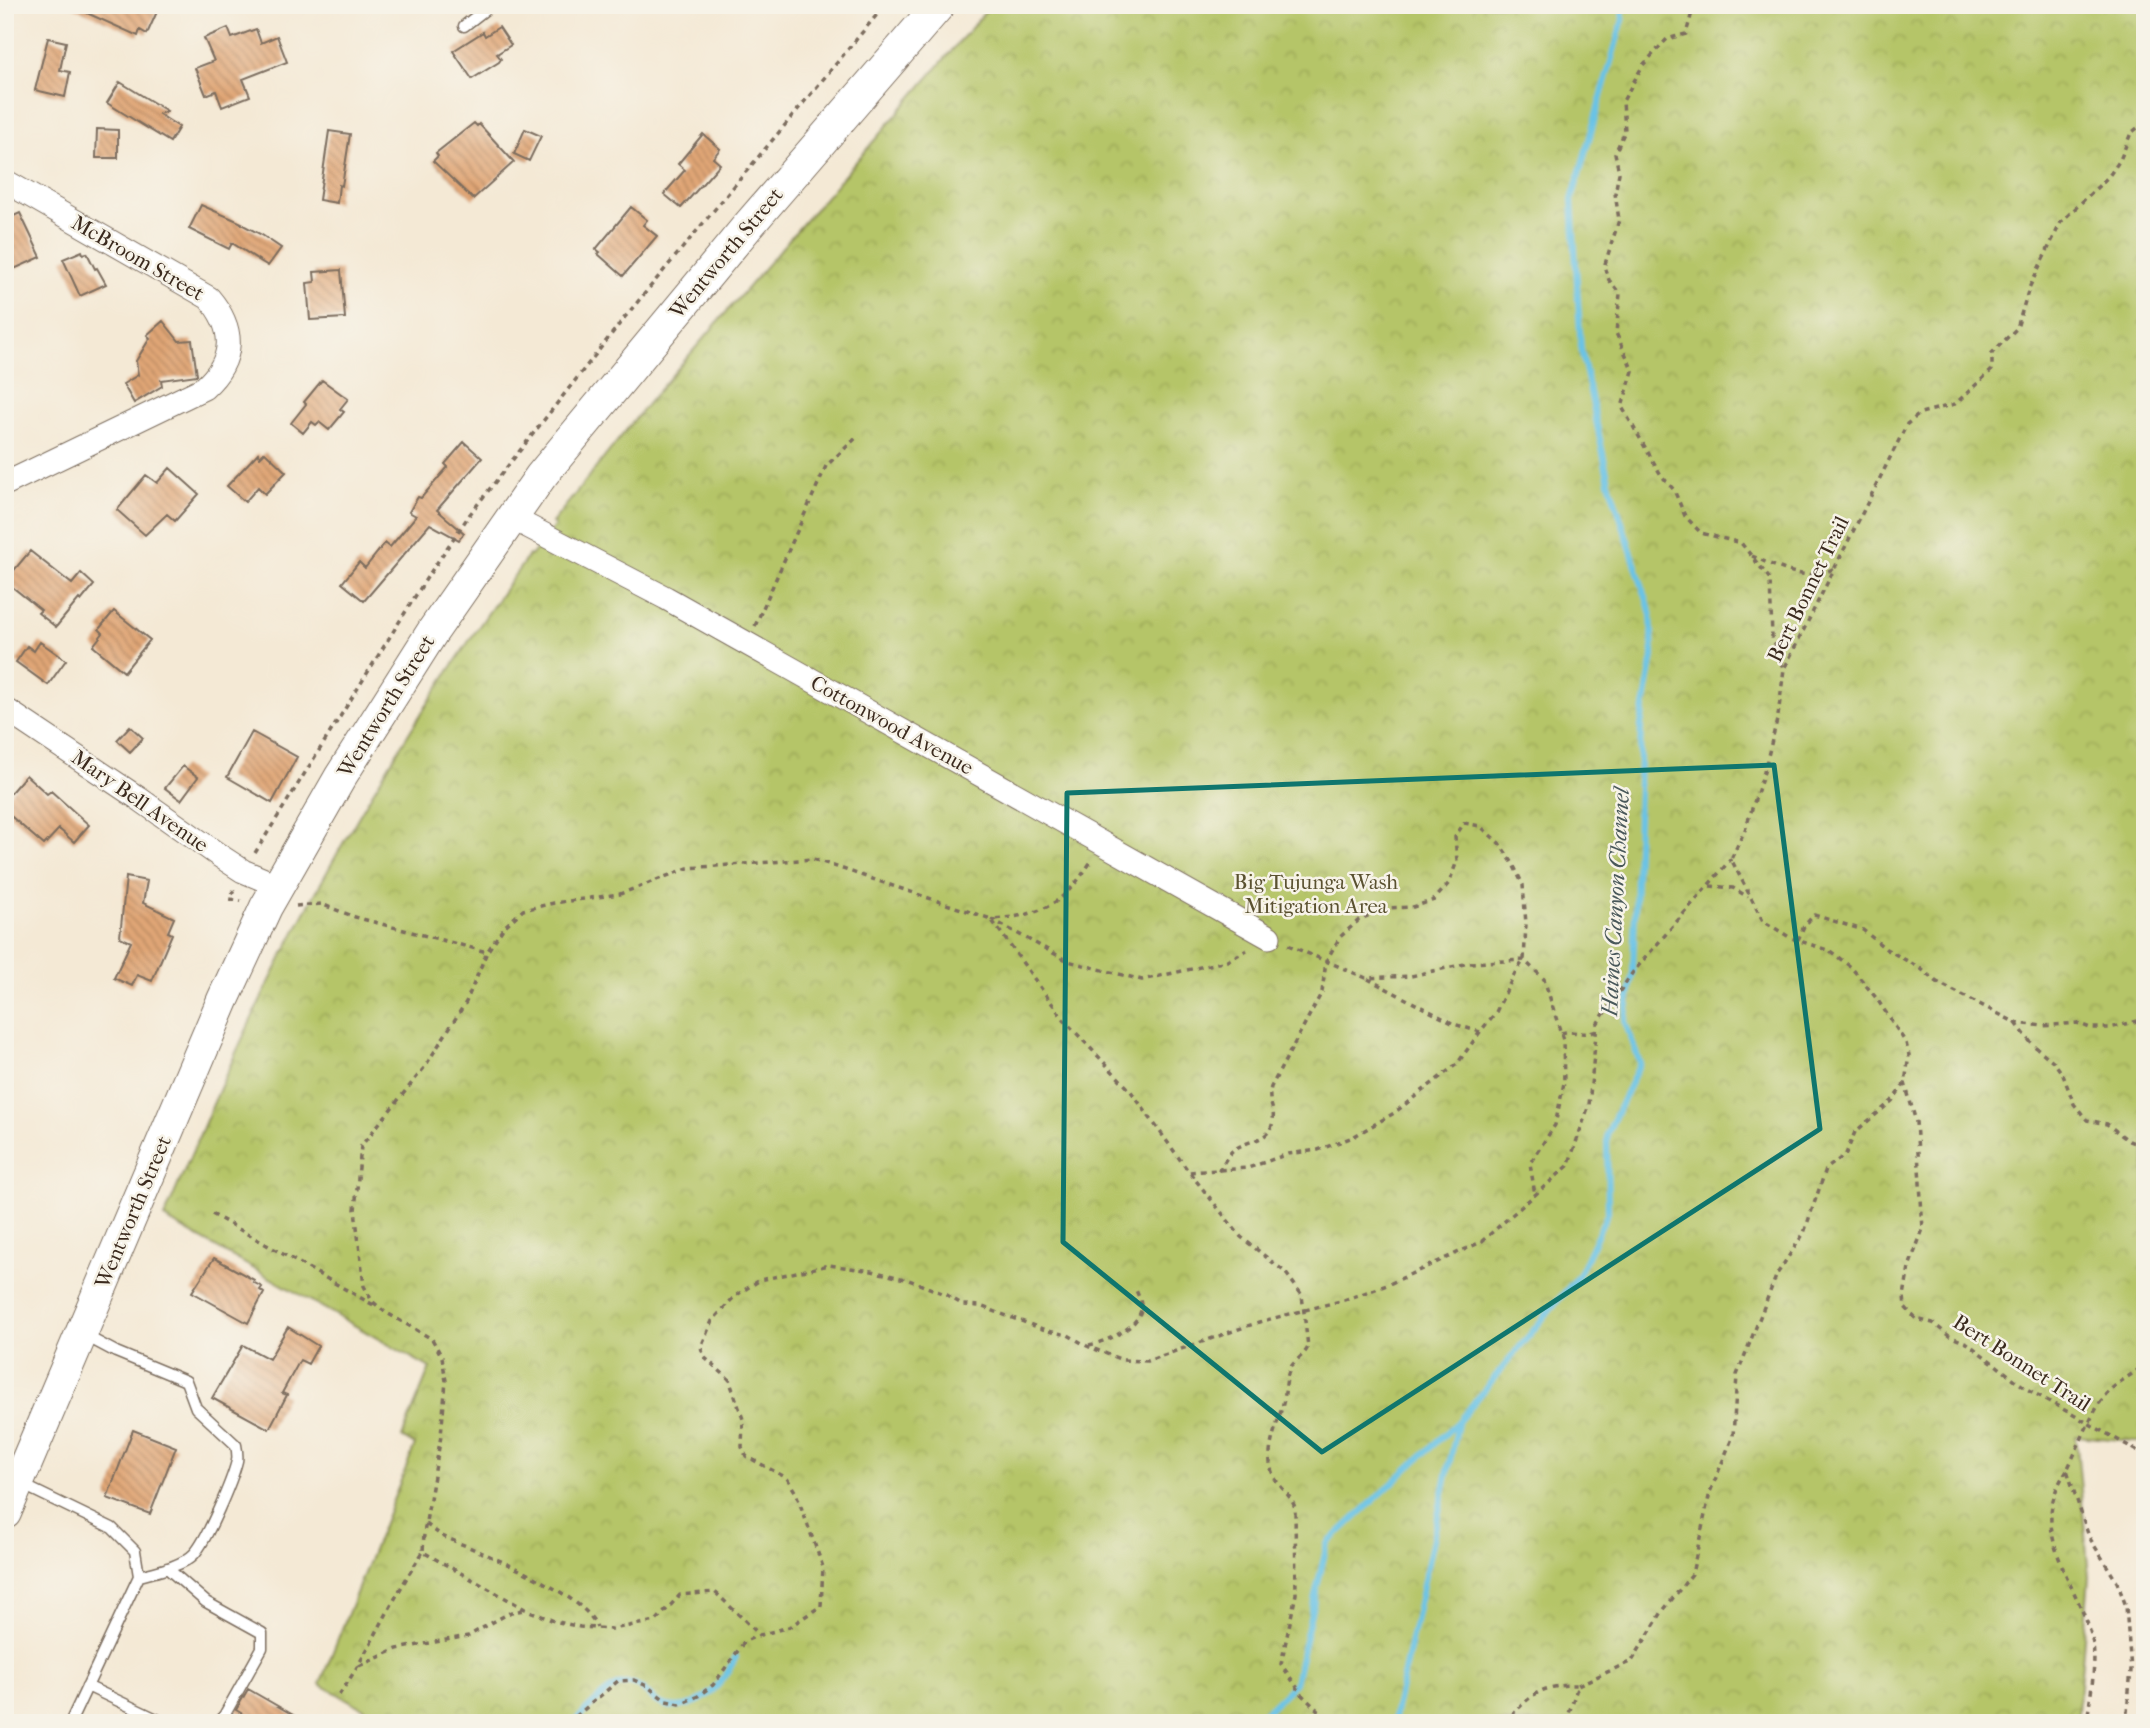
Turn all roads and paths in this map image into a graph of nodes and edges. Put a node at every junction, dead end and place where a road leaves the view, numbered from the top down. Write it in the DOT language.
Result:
graph roads {
  1 [pos="491,5"];
  2 [pos="939,5"];
  3 [pos="1693,5"];
  4 [pos="464,26"];
  5 [pos="2145,122"];
  6 [pos="5,181"];
  7 [pos="856,438"];
  8 [pos="5,484"];
  9 [pos="512,518"];
  10 [pos="1751,555"];
  11 [pos="1836,566"];
  12 [pos="747,643"];
  13 [pos="1784,669"];
  14 [pos="5,709"];
  15 [pos="1102,844"];
  16 [pos="1731,859"];
  17 [pos="243,871"];
  18 [pos="1708,887"];
  19 [pos="273,896"];
  20 [pos="1751,898"];
  21 [pos="991,919"];
  22 [pos="1269,937"];
  23 [pos="1798,940"];
  24 [pos="487,953"];
  25 [pos="1524,960"];
  26 [pos="1326,961"];
  27 [pos="1366,978"];
  28 [pos="2145,1019"];
  29 [pos="2016,1023"];
  30 [pos="1596,1031"];
  31 [pos="1480,1032"];
  32 [pos="1561,1033"];
  33 [pos="1905,1083"];
  34 [pos="2145,1147"];
  35 [pos="1218,1171"];
  36 [pos="1189,1172"];
  37 [pos="1535,1195"];
  38 [pos="212,1214"];
  39 [pos="1135,1288"];
  40 [pos="1303,1310"];
  41 [pos="385,1312"];
  42 [pos="81,1334"];
  43 [pos="1087,1346"];
  44 [pos="2145,1363"];
  45 [pos="2090,1426"];
  46 [pos="2145,1455"];
  47 [pos="2067,1470"];
  48 [pos="18,1483"];
  49 [pos="5,1513"];
  50 [pos="426,1524"];
  51 [pos="423,1552"];
  52 [pos="167,1568"];
  53 [pos="139,1576"];
  54 [pos="525,1609"];
  55 [pos="597,1628"];
  56 [pos="760,1634"];
  57 [pos="359,1666"];
  58 [pos="1578,1685"];
  59 [pos="88,1686"];
  60 [pos="339,1695"];
  61 [pos="70,1723"];
  62 [pos="165,1723"];
  63 [pos="220,1723"];
  64 [pos="568,1723"];
  65 [pos="1327,1723"];
  66 [pos="1505,1723"];
  67 [pos="1566,1723"];
  68 [pos="2087,1723"];
  69 [pos="2126,1723"];
  1 -- 4 [label="lane"];
  2 -- 9 [label="main road, Wentworth Street"];
  3 -- 10 [label="path"];
  5 -- 11 [label="path, Bert Bonnet Trail"];
  6 -- 8 [label="street, McBroom Street"];
  7 -- 12 [label="path"];
  9 -- 12 [label="street, Cottonwood Avenue"];
  9 -- 19 [label="main road, Wentworth Street"];
  10 -- 11 [label="path"];
  10 -- 13 [label="path"];
  11 -- 13 [label="path, Bert Bonnet Trail"];
  12 -- 15 [label="street, Cottonwood Avenue"];
  13 -- 16 [label="path, Bert Bonnet Trail"];
  14 -- 17 [label="street, Mary Bell Avenue"];
  15 -- 21 [label="path"];
  15 -- 22 [label="street, Cottonwood Avenue"];
  16 -- 18 [label="path"];
  16 -- 20 [label="path, Bert Bonnet Trail"];
  17 -- 19 [label="street, Mary Bell Avenue"];
  17 -- 19 [label="path"];
  18 -- 20 [label="path"];
  18 -- 30 [label="path"];
  19 -- 24 [label="path"];
  19 -- 42 [label="main road, Wentworth Street"];
  20 -- 23 [label="path, Bert Bonnet Trail"];
  21 -- 22 [label="path"];
  21 -- 24 [label="path"];
  21 -- 36 [label="path"];
  22 -- 26 [label="path"];
  23 -- 29 [label="path"];
  23 -- 33 [label="path, Bert Bonnet Trail"];
  24 -- 41 [label="path"];
  25 -- 26 [label="path"];
  25 -- 27 [label="path"];
  25 -- 31 [label="path"];
  25 -- 32 [label="path"];
  26 -- 27 [label="path"];
  26 -- 35 [label="path"];
  27 -- 31 [label="path"];
  28 -- 29 [label="path"];
  29 -- 34 [label="path"];
  30 -- 32 [label="path"];
  30 -- 37 [label="path"];
  31 -- 35 [label="path"];
  32 -- 37 [label="path"];
  33 -- 45 [label="path, Bert Bonnet Trail"];
  33 -- 58 [label="path"];
  35 -- 36 [label="path"];
  36 -- 40 [label="path"];
  37 -- 40 [label="path"];
  38 -- 41 [label="path"];
  39 -- 43 [label="path"];
  40 -- 43 [label="path"];
  40 -- 65 [label="path"];
  41 -- 50 [label="path"];
  42 -- 48 [label="main road, Wentworth Street"];
  42 -- 52 [label="lane"];
  43 -- 56 [label="path"];
  44 -- 45 [label="path"];
  45 -- 46 [label="path, Bert Bonnet Trail"];
  45 -- 47 [label="path"];
  47 -- 68 [label="path"];
  47 -- 69 [label="path"];
  48 -- 49 [label="main road, Wentworth Street"];
  48 -- 53 [label="lane"];
  50 -- 51 [label="path"];
  50 -- 55 [label="path"];
  51 -- 54 [label="path"];
  51 -- 57 [label="path"];
  52 -- 53 [label="lane"];
  52 -- 63 [label="lane"];
  53 -- 59 [label="lane"];
  54 -- 55 [label="path"];
  54 -- 57 [label="path"];
  55 -- 56 [label="path"];
  56 -- 64 [label="path"];
  57 -- 60 [label="path"];
  58 -- 66 [label="path"];
  58 -- 67 [label="path"];
  59 -- 61 [label="lane"];
  59 -- 62 [label="lane"];
}
